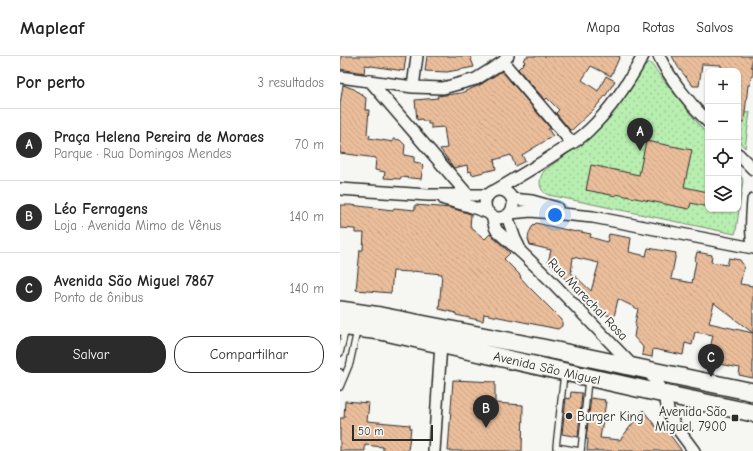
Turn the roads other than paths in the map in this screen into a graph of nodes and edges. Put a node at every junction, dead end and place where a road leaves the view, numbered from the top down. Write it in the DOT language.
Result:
graph roads {
  1 [pos="417,56"];
  2 [pos="643,56"];
  3 [pos="659,56"];
  4 [pos="506,59"];
  5 [pos="340,77"];
  6 [pos="370,81"];
  7 [pos="413,87"];
  8 [pos="705,119"];
  9 [pos="572,143"];
  10 [pos="741,157"];
  11 [pos="543,163"];
  12 [pos="753,169"];
  13 [pos="340,189"];
  14 [pos="492,192"];
  15 [pos="428,195"];
  16 [pos="468,195"];
  17 [pos="511,197"];
  18 [pos="753,200"];
  19 [pos="490,214"];
  20 [pos="509,214"];
  21 [pos="593,217"];
  22 [pos="753,244"];
  23 [pos="753,248"];
  24 [pos="522,253"];
  25 [pos="340,310"];
  26 [pos="348,326"];
  27 [pos="441,344"];
  28 [pos="340,353"];
  29 [pos="640,368"];
  30 [pos="340,372"];
  31 [pos="564,372"];
  32 [pos="588,377"];
  33 [pos="341,384"];
  34 [pos="753,392"];
  35 [pos="664,394"];
  36 [pos="753,413"];
  37 [pos="434,451"];
  38 [pos="580,451"];
  39 [pos="694,451"];
  1 -- 7 [label="street"];
  2 -- 9 [label="street"];
  3 -- 8 [label="street"];
  4 -- 7 [label="street"];
  4 -- 9 [label="street"];
  5 -- 6 [label="street"];
  6 -- 7 [label="street"];
  6 -- 16 [label="street"];
  9 -- 11 [label="street"];
  10 -- 12 [label="street"];
  11 -- 14 [label="street"];
  11 -- 17 [label="street"];
  13 -- 15 [label="street"];
  14 -- 16 [label="street"];
  14 -- 17 [label="street"];
  14 -- 19 [label="street"];
  15 -- 16 [label="street"];
  15 -- 19 [label="street"];
  17 -- 20 [label="street"];
  17 -- 21 [label="street"];
  18 -- 22 [label="street"];
  19 -- 20 [label="street"];
  19 -- 24 [label="street, Rua Marechal Rosa"];
  20 -- 21 [label="street"];
  20 -- 24 [label="street, Rua Marechal Rosa"];
  21 -- 23 [label="street"];
  24 -- 29 [label="street, Rua Marechal Rosa"];
  25 -- 29 [label="main road, Avenida São Miguel"];
  26 -- 27 [label="main road, Avenida São Miguel"];
  26 -- 28 [label="lane"];
  26 -- 33 [label="lane"];
  27 -- 31 [label="main road, Avenida São Miguel"];
  27 -- 37 [label="street"];
  29 -- 34 [label="main road, Avenida São Miguel"];
  29 -- 35 [label="street, Rua Marechal Rosa"];
  30 -- 33 [label="lane"];
  31 -- 32 [label="main road, Avenida São Miguel"];
  31 -- 38 [label="lane"];
  32 -- 35 [label="main road, Avenida São Miguel"];
  32 -- 38 [label="lane"];
  35 -- 36 [label="main road, Avenida São Miguel"];
  35 -- 39 [label="street, Rua Marechal Rosa"];
}
